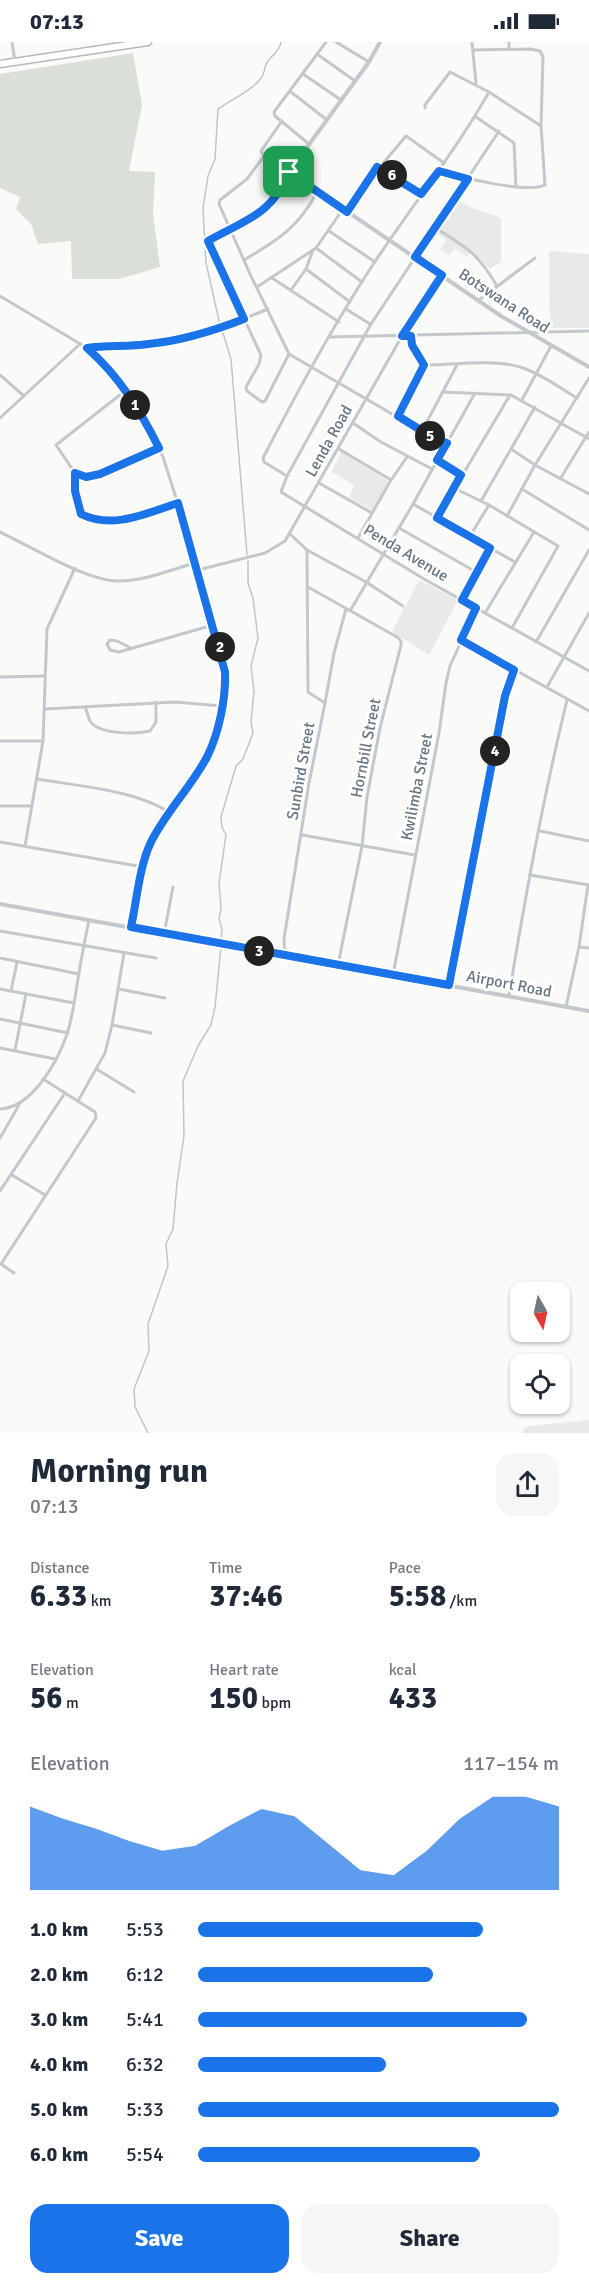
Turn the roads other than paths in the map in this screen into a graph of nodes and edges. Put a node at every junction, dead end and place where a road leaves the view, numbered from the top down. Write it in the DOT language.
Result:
graph roads {
  1 [pos="12,42"];
  2 [pos="94,42"];
  3 [pos="148,42"];
  4 [pos="326,42"];
  5 [pos="336,42"];
  6 [pos="380,42"];
  7 [pos="472,42"];
  8 [pos="509,42"];
  9 [pos="509,49"];
  10 [pos="95,50"];
  11 [pos="473,50"];
  12 [pos="317,54"];
  13 [pos="15,62"];
  14 [pos="369,62"];
  15 [pos="0,64"];
  16 [pos="303,74"];
  17 [pos="355,81"];
  18 [pos="476,83"];
  19 [pos="291,92"];
  20 [pos="489,92"];
  21 [pos="341,100"];
  22 [pos="425,108"];
  23 [pos="475,116"];
  24 [pos="327,120"];
  25 [pos="282,121"];
  26 [pos="541,126"];
  27 [pos="499,131"];
  28 [pos="309,144"];
  29 [pos="264,156"];
  30 [pos="444,163"];
  31 [pos="380,167"];
  32 [pos="439,171"];
  33 [pos="289,172"];
  34 [pos="468,179"];
  35 [pos="516,187"];
  36 [pos="316,192"];
  37 [pos="421,194"];
  38 [pos="345,211"];
  39 [pos="436,228"];
  40 [pos="329,230"];
  41 [pos="232,231"];
  42 [pos="390,241"];
  43 [pos="315,249"];
  44 [pos="415,257"];
  45 [pos="535,258"];
  46 [pos="244,260"];
  47 [pos="375,262"];
  48 [pos="306,269"];
  49 [pos="442,275"];
  50 [pos="272,278"];
  51 [pos="362,282"];
  52 [pos="497,286"];
  53 [pos="257,287"];
  54 [pos="291,290"];
  55 [pos="0,296"];
  56 [pos="479,301"];
  57 [pos="350,302"];
  58 [pos="268,309"];
  59 [pos="346,309"];
  60 [pos="244,319"];
  61 [pos="339,322"];
  62 [pos="371,324"];
  63 [pos="589,331"];
  64 [pos="527,332"];
  65 [pos="366,335"];
  66 [pos="402,336"];
  67 [pos="411,336"];
  68 [pos="330,337"];
  69 [pos="80,344"];
  70 [pos="551,346"];
  71 [pos="87,348"];
  72 [pos="289,354"];
  73 [pos="424,365"];
  74 [pos="457,365"];
  75 [pos="589,367"];
  76 [pos="312,368"];
  77 [pos="537,374"];
  78 [pos="0,375"];
  79 [pos="589,378"];
  80 [pos="339,382"];
  81 [pos="126,391"];
  82 [pos="443,392"];
  83 [pos="475,393"];
  84 [pos="511,395"];
  85 [pos="24,396"];
  86 [pos="577,398"];
  87 [pos="367,399"];
  88 [pos="522,400"];
  89 [pos="535,407"];
  90 [pos="398,416"];
  91 [pos="0,418"];
  92 [pos="353,423"];
  93 [pos="562,423"];
  94 [pos="423,431"];
  95 [pos="589,432"];
  96 [pos="587,438"];
  97 [pos="447,443"];
  98 [pos="159,448"];
  99 [pos="338,449"];
  100 [pos="511,449"];
  101 [pos="407,457"];
  102 [pos="437,460"];
  103 [pos="535,465"];
  104 [pos="432,469"];
  105 [pos="75,473"];
  106 [pos="461,475"];
  107 [pos="286,476"];
  108 [pos="560,479"];
  109 [pos="391,480"];
  110 [pos="319,483"];
  111 [pos="454,488"];
  112 [pos="522,489"];
  113 [pos="588,492"];
  114 [pos="481,501"];
  115 [pos="178,503"];
  116 [pos="413,504"];
  117 [pos="489,505"];
  118 [pos="306,507"];
  119 [pos="372,513"];
  120 [pos="507,516"];
  121 [pos="437,518"];
  122 [pos="399,528"];
  123 [pos="589,530"];
  124 [pos="0,532"];
  125 [pos="534,532"];
  126 [pos="290,534"];
  127 [pos="470,536"];
  128 [pos="358,538"];
  129 [pos="490,548"];
  130 [pos="307,550"];
  131 [pos="589,550"];
  132 [pos="383,554"];
  133 [pos="196,562"];
  134 [pos="515,562"];
  135 [pos="75,568"];
  136 [pos="198,570"];
  137 [pos="476,572"];
  138 [pos="366,582"];
  139 [pos="308,587"];
  140 [pos="462,600"];
  141 [pos="403,606"];
  142 [pos="476,608"];
  143 [pos="348,610"];
  144 [pos="485,613"];
  145 [pos="589,613"];
  146 [pos="213,625"];
  147 [pos="512,628"];
  148 [pos="461,640"];
  149 [pos="536,642"];
  150 [pos="131,648"];
  151 [pos="564,658"];
  152 [pos="514,670"];
  153 [pos="589,671"];
  154 [pos="44,676"];
  155 [pos="0,677"];
  156 [pos="547,688"];
  157 [pos="567,700"];
  158 [pos="156,702"];
  159 [pos="325,703"];
  160 [pos="221,706"];
  161 [pos="85,707"];
  162 [pos="45,709"];
  163 [pos="589,711"];
  164 [pos="0,741"];
  165 [pos="43,741"];
  166 [pos="37,778"];
  167 [pos="0,806"];
  168 [pos="31,807"];
  169 [pos="170,813"];
  170 [pos="540,831"];
  171 [pos="302,835"];
  172 [pos="589,841"];
  173 [pos="0,842"];
  174 [pos="25,846"];
  175 [pos="362,846"];
  176 [pos="416,855"];
  177 [pos="143,867"];
  178 [pos="530,875"];
  179 [pos="589,885"];
  180 [pos="173,888"];
  181 [pos="0,904"];
  182 [pos="89,920"];
  183 [pos="131,927"];
  184 [pos="0,931"];
  185 [pos="164,934"];
  186 [pos="84,945"];
  187 [pos="579,947"];
  188 [pos="589,948"];
  189 [pos="124,953"];
  190 [pos="285,956"];
  191 [pos="0,958"];
  192 [pos="156,958"];
  193 [pos="17,962"];
  194 [pos="338,965"];
  195 [pos="79,974"];
  196 [pos="393,975"];
  197 [pos="449,985"];
  198 [pos="0,989"];
  199 [pos="119,989"];
  200 [pos="11,991"];
  201 [pos="26,994"];
  202 [pos="509,997"];
  203 [pos="165,998"];
  204 [pos="74,1003"];
  205 [pos="566,1007"];
  206 [pos="589,1011"];
  207 [pos="0,1019"];
  208 [pos="20,1023"];
  209 [pos="112,1025"];
  210 [pos="68,1033"];
  211 [pos="151,1033"];
  212 [pos="0,1048"];
  213 [pos="15,1050"];
  214 [pos="56,1059"];
  215 [pos="98,1070"];
  216 [pos="43,1079"];
  217 [pos="65,1092"];
  218 [pos="134,1092"];
  219 [pos="78,1101"];
  220 [pos="20,1104"];
  221 [pos="0,1109"];
  222 [pos="0,1138"];
  223 [pos="12,1175"];
  224 [pos="0,1191"];
  225 [pos="45,1195"];
  226 [pos="0,1263"];
  227 [pos="14,1273"];
  1 -- 13 [label="street"];
  2 -- 10 [label="street"];
  3 -- 10 [label="highway"];
  4 -- 12 [label="street"];
  5 -- 14 [label="street"];
  6 -- 14 [label="street"];
  7 -- 11 [label="street"];
  8 -- 9 [label="street"];
  9 -- 11 [label="street"];
  9 -- 26 [label="street"];
  10 -- 13 [label="highway"];
  11 -- 18 [label="street"];
  12 -- 16 [label="street"];
  12 -- 17 [label="street"];
  13 -- 15 [label="highway"];
  14 -- 17 [label="street"];
  16 -- 19 [label="street"];
  16 -- 21 [label="street"];
  17 -- 21 [label="street"];
  18 -- 20 [label="street"];
  18 -- 22 [label="street"];
  19 -- 24 [label="street"];
  19 -- 25 [label="street"];
  20 -- 23 [label="street"];
  20 -- 26 [label="street"];
  21 -- 24 [label="street"];
  23 -- 27 [label="street"];
  23 -- 30 [label="street"];
  24 -- 28 [label="street"];
  25 -- 28 [label="street"];
  25 -- 29 [label="street"];
  26 -- 35 [label="street"];
  27 -- 34 [label="street"];
  27 -- 35 [label="street"];
  28 -- 33 [label="street"];
  29 -- 33 [label="street"];
  29 -- 41 [label="street"];
  30 -- 31 [label="street"];
  30 -- 32 [label="street"];
  31 -- 37 [label="street"];
  31 -- 38 [label="street"];
  32 -- 34 [label="street"];
  32 -- 37 [label="street"];
  33 -- 36 [label="street, Botswana Road"];
  33 -- 41 [label="street"];
  34 -- 35 [label="street"];
  34 -- 39 [label="street"];
  36 -- 38 [label="street, Botswana Road"];
  36 -- 46 [label="street"];
  37 -- 42 [label="street"];
  38 -- 40 [label="street"];
  38 -- 42 [label="street, Botswana Road"];
  39 -- 44 [label="street"];
  39 -- 52 [label="street"];
  40 -- 43 [label="street"];
  40 -- 47 [label="street"];
  41 -- 46 [label="street"];
  41 -- 60 [label="street"];
  42 -- 44 [label="street, Botswana Road"];
  42 -- 47 [label="street"];
  43 -- 48 [label="street"];
  43 -- 50 [label="street"];
  43 -- 51 [label="street"];
  44 -- 49 [label="street, Botswana Road"];
  44 -- 62 [label="street"];
  45 -- 52 [label="street"];
  46 -- 53 [label="street"];
  47 -- 51 [label="street"];
  48 -- 54 [label="street"];
  48 -- 57 [label="street"];
  49 -- 56 [label="street, Botswana Road"];
  49 -- 66 [label="street, Lenda Road"];
  50 -- 53 [label="street"];
  50 -- 54 [label="street"];
  51 -- 57 [label="street"];
  52 -- 56 [label="street"];
  53 -- 58 [label="street"];
  54 -- 61 [label="street"];
  55 -- 69 [label="street"];
  56 -- 64 [label="street, Botswana Road"];
  57 -- 59 [label="street"];
  58 -- 60 [label="street"];
  58 -- 72 [label="street"];
  59 -- 61 [label="street"];
  59 -- 62 [label="street"];
  60 -- 71 [label="street"];
  60 -- 72 [label="street"];
  61 -- 68 [label="street"];
  62 -- 65 [label="street"];
  63 -- 64 [label="street"];
  64 -- 67 [label="street"];
  64 -- 70 [label="street, Botswana Road"];
  65 -- 66 [label="street"];
  65 -- 68 [label="street"];
  65 -- 80 [label="street"];
  66 -- 67 [label="street"];
  66 -- 87 [label="street, Lenda Road"];
  67 -- 73 [label="street"];
  68 -- 76 [label="street"];
  69 -- 71 [label="street"];
  69 -- 85 [label="street"];
  70 -- 75 [label="street, Botswana Road"];
  70 -- 77 [label="street"];
  71 -- 81 [label="street"];
  72 -- 76 [label="street"];
  73 -- 74 [label="street"];
  73 -- 90 [label="street"];
  74 -- 77 [label="street"];
  74 -- 82 [label="street"];
  76 -- 80 [label="street"];
  76 -- 107 [label="street"];
  77 -- 86 [label="street"];
  77 -- 88 [label="street"];
  78 -- 85 [label="street"];
  79 -- 86 [label="street"];
  80 -- 87 [label="street"];
  80 -- 107 [label="street"];
  81 -- 98 [label="street"];
  81 -- 105 [label="street"];
  82 -- 83 [label="street"];
  82 -- 94 [label="street"];
  83 -- 84 [label="street"];
  83 -- 97 [label="street"];
  84 -- 88 [label="street"];
  84 -- 106 [label="street"];
  85 -- 91 [label="street"];
  86 -- 93 [label="street"];
  87 -- 90 [label="street"];
  87 -- 92 [label="street, Lenda Road"];
  88 -- 89 [label="street"];
  89 -- 93 [label="street"];
  89 -- 100 [label="street"];
  90 -- 94 [label="street"];
  92 -- 99 [label="street, Lenda Road"];
  92 -- 101 [label="street"];
  93 -- 96 [label="street"];
  93 -- 103 [label="street"];
  94 -- 97 [label="street"];
  95 -- 96 [label="street"];
  96 -- 108 [label="street"];
  97 -- 102 [label="street"];
  98 -- 105 [label="street"];
  98 -- 115 [label="street"];
  99 -- 109 [label="street"];
  99 -- 110 [label="street, Lenda Road"];
  100 -- 103 [label="street"];
  100 -- 114 [label="street"];
  101 -- 104 [label="street"];
  101 -- 109 [label="street"];
  102 -- 104 [label="street"];
  102 -- 106 [label="street"];
  103 -- 108 [label="street"];
  103 -- 112 [label="street"];
  104 -- 116 [label="street"];
  105 -- 115 [label="street"];
  106 -- 111 [label="street"];
  107 -- 118 [label="street, Penda Avenue"];
  108 -- 113 [label="street"];
  109 -- 119 [label="street"];
  110 -- 118 [label="street, Lenda Road"];
  110 -- 119 [label="street"];
  111 -- 114 [label="street"];
  111 -- 121 [label="street"];
  112 -- 120 [label="street"];
  112 -- 123 [label="street"];
  114 -- 117 [label="street"];
  115 -- 133 [label="street"];
  116 -- 121 [label="street"];
  116 -- 122 [label="street"];
  117 -- 120 [label="street"];
  117 -- 127 [label="street"];
  118 -- 126 [label="street, Lenda Road"];
  118 -- 128 [label="street, Penda Avenue"];
  119 -- 128 [label="street"];
  120 -- 125 [label="street"];
  121 -- 127 [label="street"];
  122 -- 132 [label="street"];
  122 -- 137 [label="street"];
  124 -- 135 [label="street"];
  125 -- 134 [label="street"];
  125 -- 147 [label="street"];
  126 -- 130 [label="street"];
  126 -- 136 [label="street, Lenda Road"];
  127 -- 129 [label="street"];
  128 -- 132 [label="street, Penda Avenue"];
  129 -- 134 [label="street"];
  129 -- 137 [label="street"];
  130 -- 138 [label="street"];
  130 -- 139 [label="street, Sunbird Street"];
  131 -- 149 [label="street"];
  132 -- 138 [label="street"];
  132 -- 140 [label="street, Penda Avenue"];
  133 -- 135 [label="street"];
  133 -- 136 [label="street"];
  134 -- 144 [label="street"];
  135 -- 154 [label="street"];
  136 -- 146 [label="street"];
  137 -- 140 [label="street"];
  138 -- 141 [label="street"];
  138 -- 143 [label="street"];
  139 -- 143 [label="street, Hornbill Street"];
  139 -- 159 [label="street, Sunbird Street"];
  140 -- 142 [label="street, Penda Avenue"];
  142 -- 144 [label="street, Penda Avenue"];
  142 -- 148 [label="street, Kwilimba Street"];
  143 -- 159 [label="street"];
  143 -- 175 [label="street, Hornbill Street"];
  144 -- 147 [label="street, Penda Avenue"];
  145 -- 151 [label="street"];
  146 -- 150 [label="street"];
  146 -- 160 [label="street"];
  147 -- 149 [label="street, Penda Avenue"];
  148 -- 152 [label="street"];
  148 -- 176 [label="street, Kwilimba Street"];
  149 -- 151 [label="street, Penda Avenue"];
  150 -- 150 [label="street"];
  151 -- 153 [label="street, Penda Avenue"];
  151 -- 156 [label="street"];
  152 -- 156 [label="street"];
  152 -- 197 [label="street"];
  154 -- 155 [label="street"];
  154 -- 162 [label="street"];
  156 -- 157 [label="street"];
  157 -- 163 [label="street"];
  157 -- 170 [label="street"];
  158 -- 160 [label="street"];
  158 -- 161 [label="street"];
  158 -- 161 [label="street"];
  159 -- 171 [label="street, Sunbird Street"];
  160 -- 169 [label="street"];
  161 -- 162 [label="street"];
  162 -- 165 [label="street"];
  164 -- 165 [label="street"];
  165 -- 166 [label="street"];
  166 -- 168 [label="street"];
  166 -- 169 [label="street"];
  167 -- 168 [label="street"];
  168 -- 174 [label="street"];
  169 -- 177 [label="street"];
  170 -- 172 [label="street"];
  170 -- 178 [label="street"];
  171 -- 175 [label="street"];
  171 -- 190 [label="street, Sunbird Street"];
  173 -- 174 [label="street"];
  174 -- 177 [label="street"];
  175 -- 176 [label="street"];
  175 -- 194 [label="street, Hornbill Street"];
  176 -- 196 [label="street, Kwilimba Street"];
  177 -- 183 [label="street"];
  178 -- 179 [label="street"];
  178 -- 202 [label="street"];
  179 -- 187 [label="street"];
  180 -- 185 [label="street"];
  181 -- 182 [label="street, Airport Road"];
  182 -- 183 [label="street, Airport Road"];
  182 -- 186 [label="street"];
  183 -- 185 [label="street, Airport Road"];
  184 -- 186 [label="street"];
  185 -- 190 [label="street, Airport Road"];
  186 -- 189 [label="street"];
  186 -- 195 [label="street"];
  187 -- 188 [label="street"];
  187 -- 205 [label="street"];
  189 -- 192 [label="street"];
  189 -- 199 [label="street"];
  190 -- 194 [label="street, Airport Road"];
  191 -- 193 [label="street"];
  193 -- 195 [label="street"];
  193 -- 200 [label="street"];
  194 -- 196 [label="street, Airport Road"];
  195 -- 204 [label="street"];
  196 -- 197 [label="street, Airport Road"];
  197 -- 202 [label="street, Airport Road"];
  198 -- 200 [label="street"];
  199 -- 203 [label="street"];
  199 -- 209 [label="street"];
  200 -- 201 [label="street"];
  201 -- 204 [label="street"];
  201 -- 208 [label="street"];
  202 -- 205 [label="street, Airport Road"];
  204 -- 210 [label="street"];
  205 -- 206 [label="street, Airport Road"];
  207 -- 208 [label="street"];
  208 -- 210 [label="street"];
  208 -- 213 [label="street"];
  209 -- 211 [label="street"];
  209 -- 215 [label="street"];
  210 -- 214 [label="street"];
  212 -- 213 [label="street"];
  213 -- 214 [label="street"];
  214 -- 216 [label="street"];
  215 -- 218 [label="street"];
  215 -- 219 [label="street"];
  216 -- 217 [label="street"];
  216 -- 220 [label="street"];
  217 -- 219 [label="street"];
  217 -- 223 [label="street"];
  219 -- 225 [label="street"];
  220 -- 221 [label="street"];
  220 -- 222 [label="street"];
  223 -- 224 [label="street"];
  223 -- 225 [label="street"];
  225 -- 226 [label="street"];
  226 -- 227 [label="street"];
}
